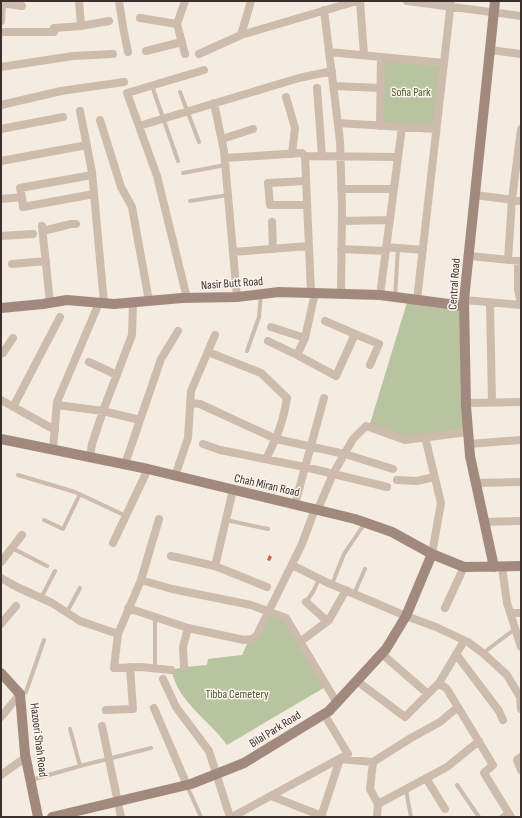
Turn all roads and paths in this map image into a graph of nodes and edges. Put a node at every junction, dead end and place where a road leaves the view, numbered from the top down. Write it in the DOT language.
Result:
graph roads {
  1 [pos="79,1"];
  2 [pos="119,1"];
  3 [pos="185,1"];
  4 [pos="251,1"];
  5 [pos="357,1"];
  6 [pos="360,1"];
  7 [pos="407,1"];
  8 [pos="495,1"];
  9 [pos="2,3"];
  10 [pos="450,3"];
  11 [pos="22,6"];
  12 [pos="324,10"];
  13 [pos="494,12"];
  14 [pos="521,16"];
  15 [pos="140,18"];
  16 [pos="1,21"];
  17 [pos="109,21"];
  18 [pos="177,24"];
  19 [pos="81,26"];
  20 [pos="1,32"];
  21 [pos="241,35"];
  22 [pos="182,42"];
  23 [pos="490,50"];
  24 [pos="128,52"];
  25 [pos="146,52"];
  26 [pos="329,52"];
  27 [pos="113,54"];
  28 [pos="185,54"];
  29 [pos="199,54"];
  30 [pos="521,54"];
  31 [pos="364,55"];
  32 [pos="381,57"];
  33 [pos="444,64"];
  34 [pos="1,67"];
  35 [pos="204,70"];
  36 [pos="332,71"];
  37 [pos="124,82"];
  38 [pos="152,86"];
  39 [pos="334,86"];
  40 [pos="317,88"];
  41 [pos="381,88"];
  42 [pos="180,92"];
  43 [pos="286,98"];
  44 [pos="214,103"];
  45 [pos="1,105"];
  46 [pos="80,111"];
  47 [pos="187,111"];
  48 [pos="63,117"];
  49 [pos="163,118"];
  50 [pos="100,120"];
  51 [pos="338,123"];
  52 [pos="139,126"];
  53 [pos="380,126"];
  54 [pos="402,127"];
  55 [pos="1,129"];
  56 [pos="253,129"];
  57 [pos="436,129"];
  58 [pos="521,129"];
  59 [pos="222,139"];
  60 [pos="199,142"];
  61 [pos="87,145"];
  62 [pos="292,154"];
  63 [pos="305,156"];
  64 [pos="322,156"];
  65 [pos="341,156"];
  66 [pos="398,157"];
  67 [pos="178,160"];
  68 [pos="1,161"];
  69 [pos="225,162"];
  70 [pos="184,173"];
  71 [pos="92,174"];
  72 [pos="306,181"];
  73 [pos="342,189"];
  74 [pos="394,190"];
  75 [pos="94,194"];
  76 [pos="228,195"];
  77 [pos="475,195"];
  78 [pos="22,197"];
  79 [pos="1,199"];
  80 [pos="512,199"];
  81 [pos="190,201"];
  82 [pos="521,201"];
  83 [pos="307,205"];
  84 [pos="390,220"];
  85 [pos="342,221"];
  86 [pos="272,222"];
  87 [pos="76,224"];
  88 [pos="33,234"];
  89 [pos="1,236"];
  90 [pos="309,246"];
  91 [pos="398,248"];
  92 [pos="274,249"];
  93 [pos="341,249"];
  94 [pos="386,249"];
  95 [pos="423,250"];
  96 [pos="234,252"];
  97 [pos="469,256"];
  98 [pos="508,260"];
  99 [pos="46,261"];
  100 [pos="519,261"];
  101 [pos="12,264"];
  102 [pos="313,293"];
  103 [pos="262,294"];
  104 [pos="341,294"];
  105 [pos="380,295"];
  106 [pos="237,297"];
  107 [pos="187,298"];
  108 [pos="395,298"];
  109 [pos="417,300"];
  110 [pos="521,300"];
  111 [pos="149,301"];
  112 [pos="50,303"];
  113 [pos="101,303"];
  114 [pos="133,303"];
  115 [pos="464,303"];
  116 [pos="490,303"];
  117 [pos="1,308"];
  118 [pos="60,317"];
  119 [pos="325,321"];
  120 [pos="271,327"];
  121 [pos="178,331"];
  122 [pos="355,334"];
  123 [pos="215,335"];
  124 [pos="13,338"];
  125 [pos="305,338"];
  126 [pos="268,341"];
  127 [pos="247,351"];
  128 [pos="1,352"];
  129 [pos="208,352"];
  130 [pos="297,355"];
  131 [pos="89,362"];
  132 [pos="370,365"];
  133 [pos="117,375"];
  134 [pos="324,398"];
  135 [pos="1,400"];
  136 [pos="492,402"];
  137 [pos="521,402"];
  138 [pos="190,403"];
  139 [pos="466,403"];
  140 [pos="57,405"];
  141 [pos="14,407"];
  142 [pos="103,411"];
  143 [pos="140,420"];
  144 [pos="55,430"];
  145 [pos="468,432"];
  146 [pos="425,437"];
  147 [pos="1,439"];
  148 [pos="276,439"];
  149 [pos="521,440"];
  150 [pos="203,444"];
  151 [pos="469,444"];
  152 [pos="310,447"];
  153 [pos="53,450"];
  154 [pos="345,454"];
  155 [pos="90,457"];
  156 [pos="266,459"];
  157 [pos="125,464"];
  158 [pos="305,467"];
  159 [pos="148,469"];
  160 [pos="393,469"];
  161 [pos="333,474"];
  162 [pos="18,475"];
  163 [pos="175,476"];
  164 [pos="434,477"];
  165 [pos="397,480"];
  166 [pos="521,482"];
  167 [pos="475,483"];
  168 [pos="387,487"];
  169 [pos="233,490"];
  170 [pos="80,494"];
  171 [pos="295,504"];
  172 [pos="317,509"];
  173 [pos="126,516"];
  174 [pos="159,519"];
  175 [pos="44,520"];
  176 [pos="226,520"];
  177 [pos="521,521"];
  178 [pos="365,522"];
  179 [pos="484,522"];
  180 [pos="268,530"];
  181 [pos="22,535"];
  182 [pos="113,543"];
  183 [pos="12,548"];
  184 [pos="432,554"];
  185 [pos="171,556"];
  186 [pos="1,562"];
  187 [pos="292,564"];
  188 [pos="47,566"];
  189 [pos="215,566"];
  190 [pos="521,566"];
  191 [pos="464,567"];
  192 [pos="498,567"];
  193 [pos="365,569"];
  194 [pos="55,571"];
  195 [pos="1,578"];
  196 [pos="319,578"];
  197 [pos="141,580"];
  198 [pos="332,584"];
  199 [pos="267,587"];
  200 [pos="80,588"];
  201 [pos="346,590"];
  202 [pos="354,594"];
  203 [pos="41,598"];
  204 [pos="306,602"];
  205 [pos="16,606"];
  206 [pos="128,608"];
  207 [pos="446,608"];
  208 [pos="269,611"];
  209 [pos="67,613"];
  210 [pos="510,613"];
  211 [pos="521,613"];
  212 [pos="406,616"];
  213 [pos="155,617"];
  214 [pos="327,621"];
  215 [pos="1,624"];
  216 [pos="188,628"];
  217 [pos="515,628"];
  218 [pos="118,634"];
  219 [pos="44,640"];
  220 [pos="464,641"];
  221 [pos="300,642"];
  222 [pos="521,647"];
  223 [pos="483,653"];
  224 [pos="382,654"];
  225 [pos="456,654"];
  226 [pos="130,667"];
  227 [pos="184,667"];
  228 [pos="155,669"];
  229 [pos="171,670"];
  230 [pos="1,673"];
  231 [pos="163,678"];
  232 [pos="357,681"];
  233 [pos="439,682"];
  234 [pos="20,694"];
  235 [pos="428,694"];
  236 [pos="337,703"];
  237 [pos="458,707"];
  238 [pos="154,708"];
  239 [pos="521,708"];
  240 [pos="106,710"];
  241 [pos="324,714"];
  242 [pos="1,717"];
  243 [pos="503,720"];
  244 [pos="102,726"];
  245 [pos="70,729"];
  246 [pos="479,741"];
  247 [pos="151,748"];
  248 [pos="26,757"];
  249 [pos="521,757"];
  250 [pos="109,759"];
  251 [pos="340,759"];
  252 [pos="372,762"];
  253 [pos="80,766"];
  254 [pos="521,770"];
  255 [pos="217,774"];
  256 [pos="1,775"];
  257 [pos="426,778"];
  258 [pos="30,780"];
  259 [pos="457,784"];
  260 [pos="187,786"];
  261 [pos="406,790"];
  262 [pos="272,796"];
  263 [pos="118,802"];
  264 [pos="378,804"];
  265 [pos="445,809"];
  266 [pos="507,815"];
  267 [pos="322,816"];
  268 [pos="38,817"];
  269 [pos="52,817"];
  270 [pos="121,817"];
  271 [pos="201,817"];
  272 [pos="231,817"];
  273 [pos="377,817"];
  274 [pos="411,817"];
  275 [pos="479,817"];
  1 -- 19 [label="street"];
  2 -- 24 [label="street"];
  3 -- 18 [label="street"];
  4 -- 21 [label="street"];
  5 -- 12 [label="street"];
  6 -- 31 [label="street"];
  7 -- 10 [label="street"];
  8 -- 13 [label="street, Central Road"];
  9 -- 11 [label="street"];
  9 -- 16 [label="street"];
  10 -- 13 [label="street"];
  10 -- 33 [label="street"];
  12 -- 21 [label="street"];
  12 -- 26 [label="street"];
  13 -- 14 [label="street"];
  13 -- 23 [label="street, Central Road"];
  15 -- 18 [label="street"];
  17 -- 19 [label="street"];
  18 -- 22 [label="street"];
  19 -- 20 [label="street"];
  21 -- 29 [label="street"];
  22 -- 25 [label="street"];
  22 -- 28 [label="street"];
  23 -- 30 [label="street"];
  23 -- 77 [label="street, Central Road"];
  26 -- 31 [label="street"];
  26 -- 36 [label="street"];
  27 -- 34 [label="street"];
  31 -- 32 [label="street"];
  32 -- 33 [label="street"];
  32 -- 41 [label="street"];
  33 -- 57 [label="street"];
  35 -- 38 [label="street"];
  36 -- 39 [label="street"];
  36 -- 44 [label="street"];
  37 -- 45 [label="street"];
  38 -- 49 [label="lane"];
  38 -- 52 [label="street"];
  39 -- 41 [label="street"];
  39 -- 51 [label="street"];
  40 -- 64 [label="street"];
  41 -- 53 [label="street"];
  42 -- 47 [label="lane"];
  43 -- 62 [label="street"];
  44 -- 47 [label="street"];
  44 -- 59 [label="street"];
  46 -- 61 [label="street"];
  47 -- 49 [label="street"];
  47 -- 60 [label="lane"];
  48 -- 55 [label="street"];
  49 -- 52 [label="street"];
  49 -- 67 [label="lane"];
  50 -- 111 [label="street"];
  51 -- 53 [label="street"];
  51 -- 65 [label="street"];
  52 -- 107 [label="street"];
  53 -- 54 [label="street"];
  54 -- 57 [label="street"];
  54 -- 66 [label="street"];
  56 -- 59 [label="street"];
  57 -- 95 [label="street"];
  58 -- 80 [label="street"];
  59 -- 69 [label="street"];
  61 -- 68 [label="street"];
  61 -- 71 [label="street"];
  62 -- 63 [label="street"];
  62 -- 69 [label="street"];
  63 -- 64 [label="street"];
  63 -- 72 [label="street"];
  64 -- 65 [label="street"];
  65 -- 66 [label="street"];
  65 -- 73 [label="street"];
  66 -- 74 [label="street"];
  69 -- 70 [label="lane"];
  69 -- 76 [label="street"];
  71 -- 75 [label="street"];
  71 -- 78 [label="street"];
  72 -- 83 [label="street"];
  72 -- 83 [label="street"];
  73 -- 74 [label="street"];
  73 -- 85 [label="street"];
  74 -- 84 [label="street"];
  75 -- 78 [label="street"];
  75 -- 113 [label="street"];
  76 -- 81 [label="lane"];
  76 -- 96 [label="street"];
  77 -- 80 [label="street"];
  77 -- 97 [label="street, Central Road"];
  78 -- 79 [label="street"];
  80 -- 82 [label="street"];
  80 -- 98 [label="street"];
  83 -- 90 [label="street"];
  84 -- 85 [label="street"];
  84 -- 94 [label="street"];
  85 -- 93 [label="street"];
  86 -- 92 [label="street"];
  87 -- 99 [label="street"];
  88 -- 89 [label="street"];
  90 -- 92 [label="street"];
  90 -- 102 [label="street"];
  91 -- 94 [label="street"];
  91 -- 95 [label="street"];
  91 -- 108 [label="lane"];
  92 -- 96 [label="street"];
  93 -- 94 [label="street"];
  93 -- 104 [label="street"];
  94 -- 105 [label="street"];
  95 -- 109 [label="street"];
  96 -- 106 [label="street"];
  97 -- 98 [label="street"];
  97 -- 115 [label="street, Central Road"];
  98 -- 100 [label="street"];
  99 -- 101 [label="street"];
  99 -- 112 [label="street"];
  100 -- 110 [label="street"];
  102 -- 103 [label="street, Nasir Butt Road"];
  102 -- 104 [label="street, Nasir Butt Road"];
  102 -- 125 [label="street"];
  103 -- 106 [label="street, Nasir Butt Road"];
  103 -- 127 [label="lane"];
  104 -- 105 [label="street, Nasir Butt Road"];
  105 -- 108 [label="street, Nasir Butt Road"];
  106 -- 107 [label="street, Nasir Butt Road"];
  107 -- 111 [label="street, Nasir Butt Road"];
  108 -- 109 [label="street, Nasir Butt Road"];
  109 -- 115 [label="street, Nasir Butt Road"];
  110 -- 116 [label="street"];
  111 -- 114 [label="street, Nasir Butt Road"];
  112 -- 113 [label="street, Nasir Butt Road"];
  112 -- 117 [label="street, Nasir Butt Road"];
  113 -- 114 [label="street, Nasir Butt Road"];
  113 -- 140 [label="street"];
  114 -- 133 [label="street"];
  115 -- 116 [label="street"];
  115 -- 139 [label="street, Central Road"];
  116 -- 136 [label="street"];
  118 -- 141 [label="street"];
  119 -- 122 [label="street"];
  120 -- 125 [label="street"];
  121 -- 143 [label="street"];
  122 -- 130 [label="street"];
  122 -- 132 [label="street"];
  123 -- 129 [label="street"];
  124 -- 128 [label="street"];
  125 -- 130 [label="street"];
  126 -- 130 [label="street"];
  129 -- 138 [label="street"];
  129 -- 148 [label="street"];
  131 -- 133 [label="street"];
  133 -- 142 [label="street"];
  134 -- 152 [label="street"];
  135 -- 141 [label="street"];
  136 -- 137 [label="street"];
  136 -- 139 [label="street"];
  138 -- 148 [label="street"];
  138 -- 163 [label="street"];
  139 -- 145 [label="street, Central Road"];
  140 -- 142 [label="street"];
  140 -- 144 [label="street"];
  141 -- 144 [label="street"];
  142 -- 143 [label="street"];
  142 -- 155 [label="street"];
  143 -- 157 [label="street"];
  144 -- 153 [label="street"];
  145 -- 146 [label="street"];
  145 -- 151 [label="street, Central Road"];
  146 -- 154 [label="street"];
  146 -- 164 [label="street"];
  147 -- 153 [label="street, Chah Miran Road"];
  148 -- 152 [label="street"];
  148 -- 156 [label="street"];
  149 -- 151 [label="street"];
  150 -- 156 [label="street"];
  151 -- 167 [label="street, Central Road"];
  152 -- 154 [label="street"];
  152 -- 158 [label="street"];
  153 -- 155 [label="street, Chah Miran Road"];
  154 -- 160 [label="street"];
  154 -- 161 [label="street"];
  155 -- 157 [label="street, Chah Miran Road"];
  156 -- 158 [label="street"];
  157 -- 159 [label="street, Chah Miran Road"];
  158 -- 161 [label="street"];
  158 -- 171 [label="street"];
  159 -- 163 [label="street, Chah Miran Road"];
  159 -- 173 [label="street"];
  161 -- 168 [label="street"];
  161 -- 172 [label="street"];
  162 -- 170 [label="lane"];
  163 -- 169 [label="street, Chah Miran Road"];
  164 -- 165 [label="street"];
  164 -- 184 [label="street"];
  166 -- 167 [label="street"];
  167 -- 179 [label="street, Central Road"];
  169 -- 171 [label="street, Chah Miran Road"];
  169 -- 176 [label="street"];
  170 -- 173 [label="lane"];
  170 -- 175 [label="lane"];
  171 -- 172 [label="street, Chah Miran Road"];
  172 -- 178 [label="street, Chah Miran Road"];
  172 -- 187 [label="street"];
  173 -- 182 [label="street"];
  174 -- 197 [label="street"];
  176 -- 180 [label="lane"];
  176 -- 189 [label="street"];
  177 -- 179 [label="street"];
  178 -- 184 [label="street, Chah Miran Road"];
  178 -- 198 [label="lane"];
  179 -- 192 [label="street, Central Road"];
  181 -- 183 [label="street"];
  183 -- 186 [label="street"];
  183 -- 188 [label="lane"];
  184 -- 191 [label="street, Chah Miran Road"];
  184 -- 212 [label="street, Bilal Park Road"];
  185 -- 189 [label="street"];
  187 -- 196 [label="street"];
  187 -- 208 [label="street"];
  189 -- 199 [label="street"];
  190 -- 192 [label="street, Chah Miran Road"];
  191 -- 192 [label="street, Chah Miran Road"];
  191 -- 207 [label="street"];
  192 -- 210 [label="street"];
  193 -- 202 [label="lane"];
  194 -- 203 [label="lane"];
  195 -- 203 [label="street"];
  196 -- 198 [label="street"];
  196 -- 204 [label="lane"];
  197 -- 206 [label="street"];
  197 -- 208 [label="street"];
  198 -- 201 [label="street"];
  200 -- 209 [label="lane"];
  201 -- 202 [label="street"];
  201 -- 214 [label="street"];
  202 -- 212 [label="street"];
  203 -- 209 [label="street"];
  204 -- 214 [label="street"];
  205 -- 215 [label="street"];
  206 -- 213 [label="street"];
  206 -- 218 [label="street"];
  208 -- 216 [label="street"];
  208 -- 221 [label="street"];
  209 -- 218 [label="street"];
  210 -- 211 [label="street"];
  210 -- 217 [label="street"];
  212 -- 220 [label="street"];
  212 -- 224 [label="street, Bilal Park Road"];
  213 -- 216 [label="street"];
  213 -- 228 [label="lane"];
  214 -- 221 [label="street"];
  216 -- 227 [label="street"];
  217 -- 222 [label="street"];
  217 -- 223 [label="lane"];
  218 -- 226 [label="street"];
  219 -- 234 [label="lane"];
  220 -- 223 [label="street"];
  220 -- 225 [label="street"];
  221 -- 236 [label="street"];
  223 -- 239 [label="street"];
  224 -- 232 [label="street, Bilal Park Road"];
  224 -- 235 [label="street"];
  225 -- 233 [label="street"];
  225 -- 243 [label="street"];
  226 -- 228 [label="street"];
  226 -- 240 [label="street"];
  228 -- 229 [label="street"];
  230 -- 234 [label="street, Hazoori Shah Road"];
  231 -- 255 [label="street"];
  232 -- 235 [label="street"];
  232 -- 236 [label="street, Bilal Park Road"];
  233 -- 235 [label="street"];
  233 -- 237 [label="street"];
  234 -- 242 [label="street"];
  234 -- 248 [label="street, Hazoori Shah Road"];
  236 -- 241 [label="street, Bilal Park Road"];
  237 -- 246 [label="street"];
  237 -- 252 [label="street"];
  238 -- 260 [label="street"];
  241 -- 251 [label="street"];
  241 -- 255 [label="street, Bilal Park Road"];
  244 -- 250 [label="street"];
  245 -- 253 [label="lane"];
  246 -- 257 [label="street"];
  246 -- 266 [label="street"];
  247 -- 250 [label="lane"];
  248 -- 256 [label="street"];
  248 -- 258 [label="street, Hazoori Shah Road"];
  249 -- 254 [label="street"];
  250 -- 253 [label="lane"];
  250 -- 263 [label="street"];
  251 -- 252 [label="street"];
  251 -- 262 [label="street"];
  251 -- 267 [label="street"];
  252 -- 264 [label="street"];
  253 -- 258 [label="lane"];
  255 -- 260 [label="street, Bilal Park Road"];
  255 -- 272 [label="street"];
  257 -- 261 [label="street"];
  257 -- 265 [label="street"];
  258 -- 268 [label="street, Hazoori Shah Road"];
  259 -- 275 [label="lane"];
  260 -- 263 [label="street, Bilal Park Road"];
  260 -- 271 [label="lane"];
  261 -- 264 [label="street"];
  261 -- 274 [label="lane"];
  262 -- 267 [label="street"];
  262 -- 272 [label="street"];
  263 -- 269 [label="street, Bilal Park Road"];
  263 -- 270 [label="street"];
  264 -- 273 [label="street"];
}
